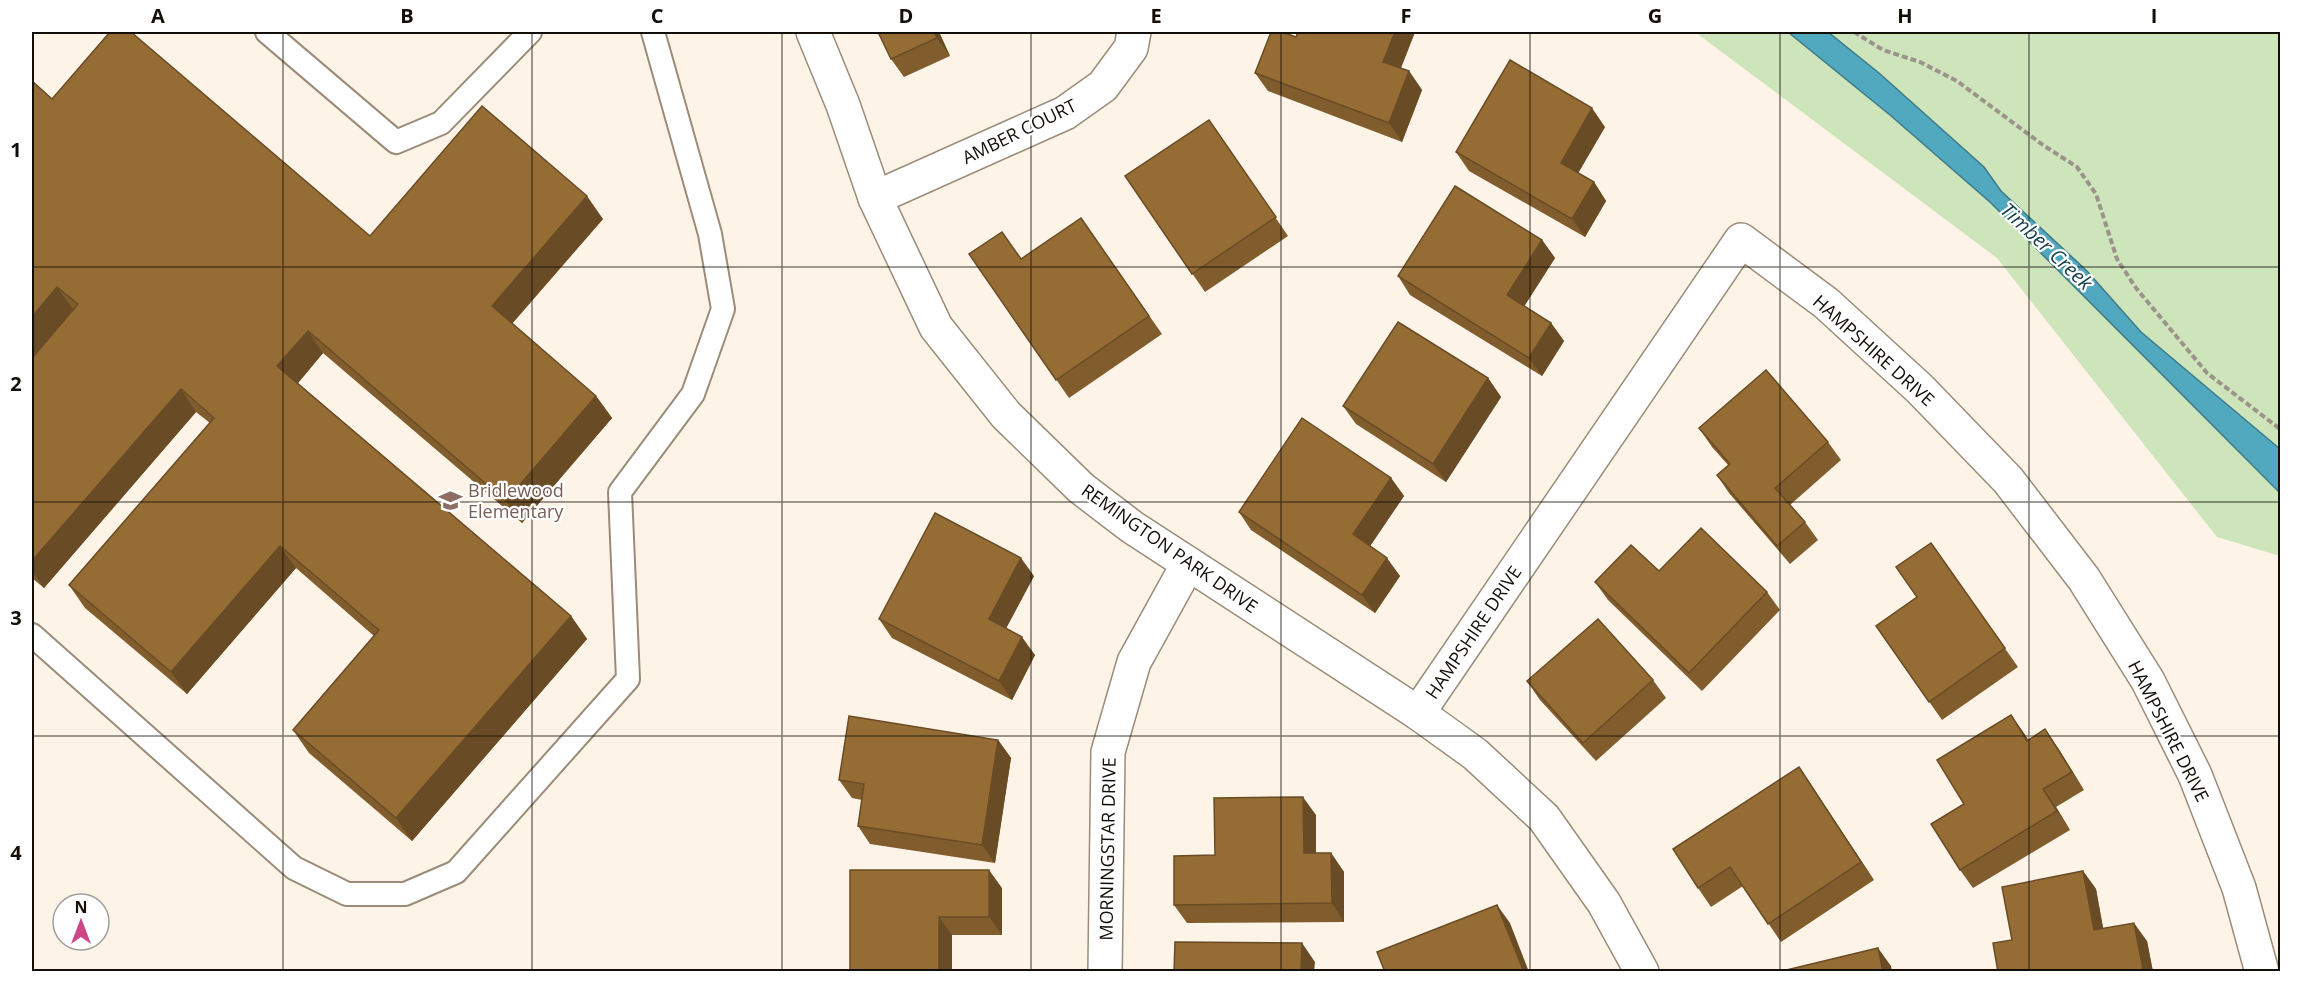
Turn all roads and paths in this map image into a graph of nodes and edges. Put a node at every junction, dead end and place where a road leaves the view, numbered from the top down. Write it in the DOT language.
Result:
graph roads {
  1 [pos="267,32"];
  2 [pos="530,32"];
  3 [pos="653,32"];
  4 [pos="813,32"];
  5 [pos="1134,32"];
  6 [pos="1854,32"];
  7 [pos="875,198"];
  8 [pos="2280,429"];
  9 [pos="1188,564"];
  10 [pos="32,635"];
  11 [pos="1418,713"];
  12 [pos="1105,972"];
  13 [pos="1642,972"];
  14 [pos="2262,972"];
  1 -- 2 [label="lane"];
  3 -- 10 [label="lane"];
  4 -- 7 [label="street, REMINGTON PARK DRIVE"];
  5 -- 7 [label="street, AMBER COURT"];
  6 -- 8 [label="path"];
  7 -- 9 [label="street, REMINGTON PARK DRIVE"];
  9 -- 11 [label="street, REMINGTON PARK DRIVE"];
  9 -- 12 [label="street, MORNINGSTAR DRIVE"];
  11 -- 13 [label="street, REMINGTON PARK DRIVE"];
  11 -- 14 [label="street, HAMPSHIRE DRIVE"];
}
